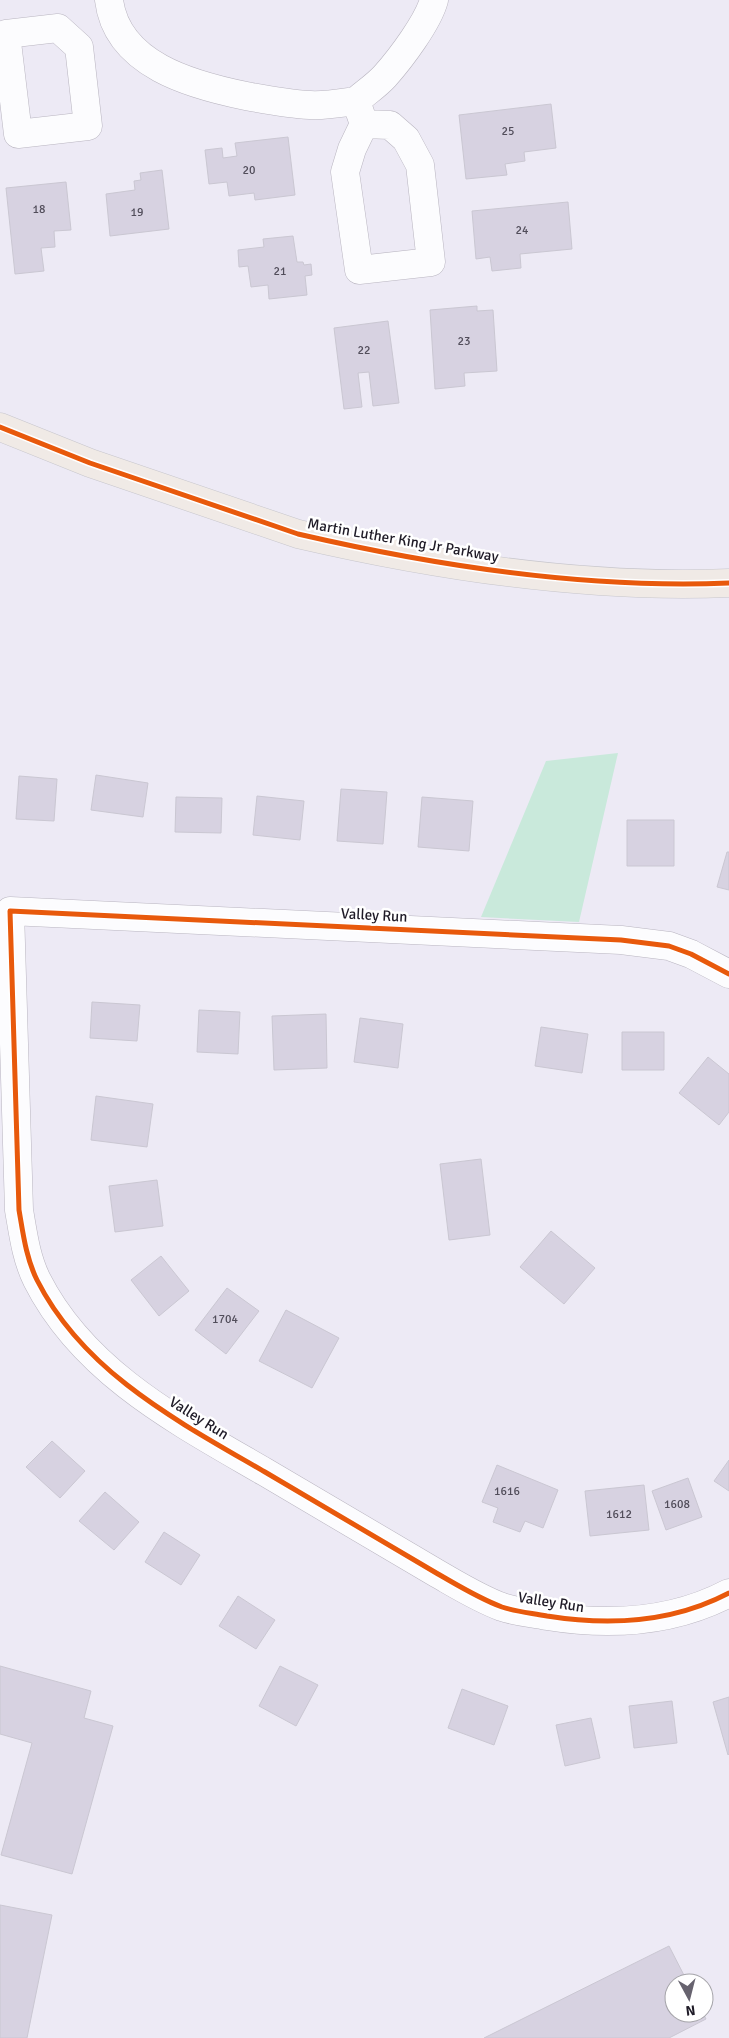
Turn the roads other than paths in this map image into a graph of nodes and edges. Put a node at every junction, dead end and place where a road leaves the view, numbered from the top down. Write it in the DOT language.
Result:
graph roads {
  1 [pos="109,0"];
  2 [pos="434,0"];
  3 [pos="118,28"];
  4 [pos="79,47"];
  5 [pos="360,113"];
  6 [pos="0,427"];
  7 [pos="729,583"];
  8 [pos="5,910"];
  9 [pos="729,974"];
  10 [pos="729,1594"];
  1 -- 3 [label="street"];
  2 -- 5 [label="street"];
  3 -- 4 [label="street"];
  3 -- 5 [label="street"];
  5 -- 5 [label="street"];
  6 -- 7 [label="main road, Martin Luther King Jr Parkway"];
  8 -- 9 [label="street, Valley Run"];
  8 -- 10 [label="street, Valley Run"];
}
